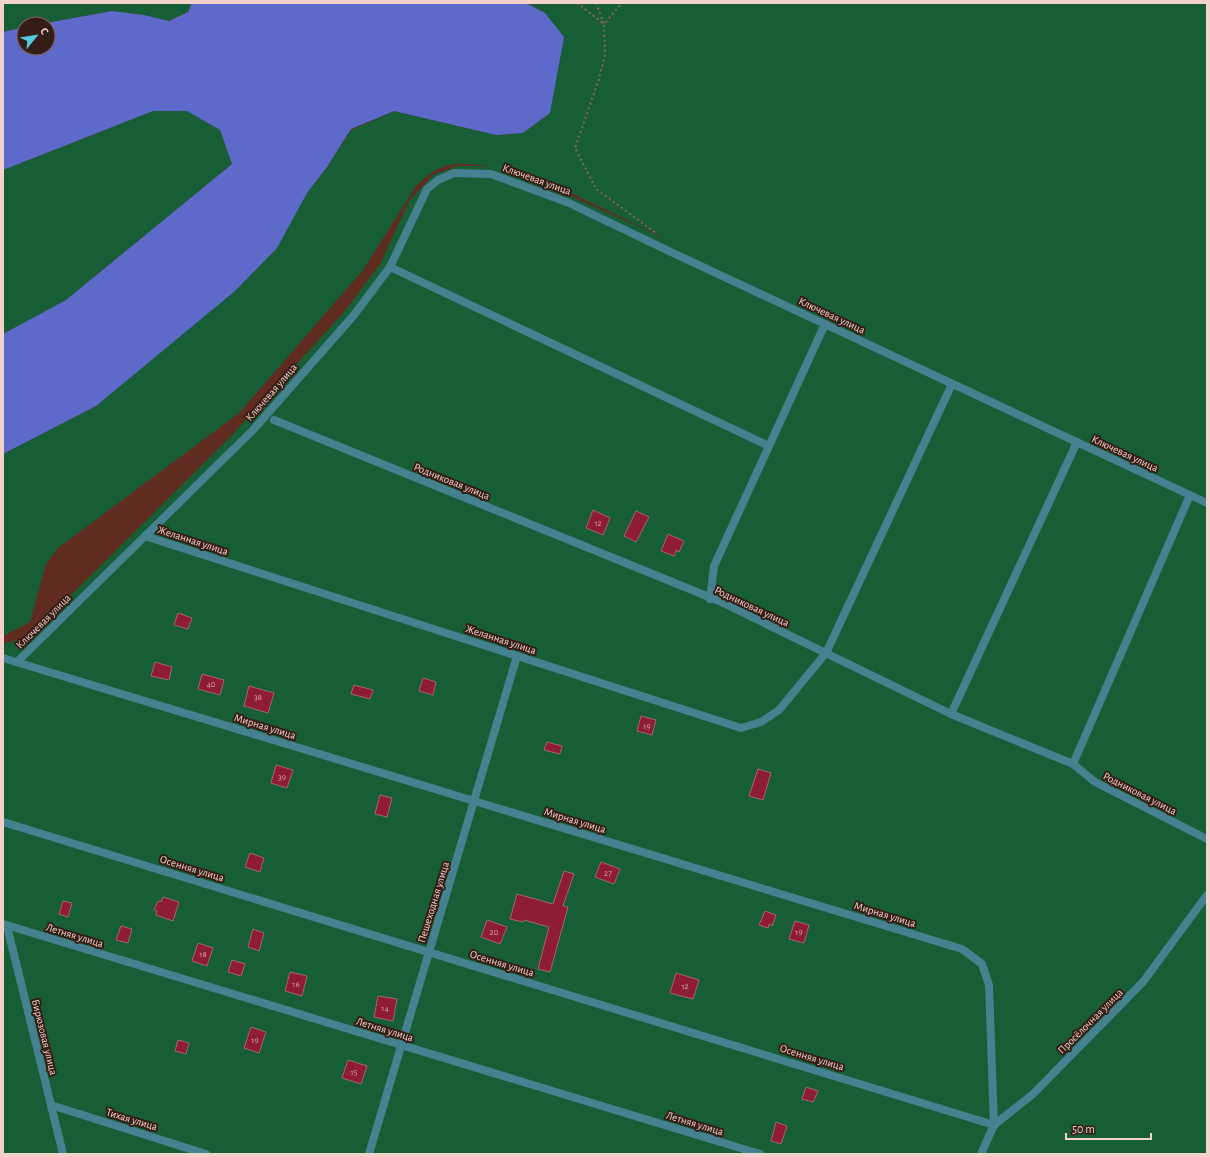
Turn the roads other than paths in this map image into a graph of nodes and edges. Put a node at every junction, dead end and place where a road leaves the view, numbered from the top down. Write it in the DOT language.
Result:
graph roads {
  1 [pos="390,267"];
  2 [pos="825,324"];
  3 [pos="952,384"];
  4 [pos="274,420"];
  5 [pos="1077,442"];
  6 [pos="769,446"];
  7 [pos="1190,495"];
  8 [pos="1207,503"];
  9 [pos="145,536"];
  10 [pos="710,599"];
  11 [pos="826,653"];
  12 [pos="517,656"];
  13 [pos="3,658"];
  14 [pos="17,662"];
  15 [pos="951,714"];
  16 [pos="1073,764"];
  17 [pos="474,801"];
  18 [pos="3,822"];
  19 [pos="1207,839"];
  20 [pos="1207,895"];
  21 [pos="5,925"];
  22 [pos="429,952"];
  23 [pos="401,1045"];
  24 [pos="51,1105"];
  25 [pos="994,1125"];
  26 [pos="63,1154"];
  27 [pos="206,1154"];
  28 [pos="369,1154"];
  29 [pos="760,1154"];
  30 [pos="981,1154"];
  1 -- 2 [label="street, Ключевая улица"];
  1 -- 6 [label="street"];
  1 -- 9 [label="street, Ключевая улица"];
  2 -- 3 [label="street, Ключевая улица"];
  2 -- 6 [label="street"];
  3 -- 5 [label="street, Ключевая улица"];
  3 -- 11 [label="street, Желанная улица"];
  4 -- 10 [label="street, Родниковая улица"];
  5 -- 7 [label="street, Ключевая улица"];
  5 -- 15 [label="street"];
  6 -- 10 [label="street"];
  7 -- 8 [label="street, Ключевая улица"];
  7 -- 16 [label="street"];
  9 -- 12 [label="street, Желанная улица"];
  9 -- 14 [label="street, Ключевая улица"];
  10 -- 11 [label="street, Родниковая улица"];
  11 -- 12 [label="street, Желанная улица"];
  11 -- 15 [label="street, Родниковая улица"];
  12 -- 17 [label="street, Пешеходная улица"];
  13 -- 14 [label="street, Мирная улица"];
  14 -- 17 [label="street, Мирная улица"];
  15 -- 16 [label="street, Родниковая улица"];
  16 -- 19 [label="street, Родниковая улица"];
  17 -- 22 [label="street, Пешеходная улица"];
  17 -- 25 [label="street, Мирная улица"];
  18 -- 22 [label="street, Осенняя улица"];
  20 -- 25 [label="street, Просёлочная улица"];
  21 -- 23 [label="street, Летняя улица"];
  21 -- 24 [label="street, Бирюзовая улица"];
  22 -- 23 [label="street, Пешеходная улица"];
  22 -- 25 [label="street, Осенняя улица"];
  23 -- 28 [label="street, Пешеходная улица"];
  23 -- 29 [label="street, Летняя улица"];
  24 -- 26 [label="street, Бирюзовая улица"];
  24 -- 27 [label="street, Тихая улица"];
  25 -- 30 [label="street, Просёлочная улица"];
}
